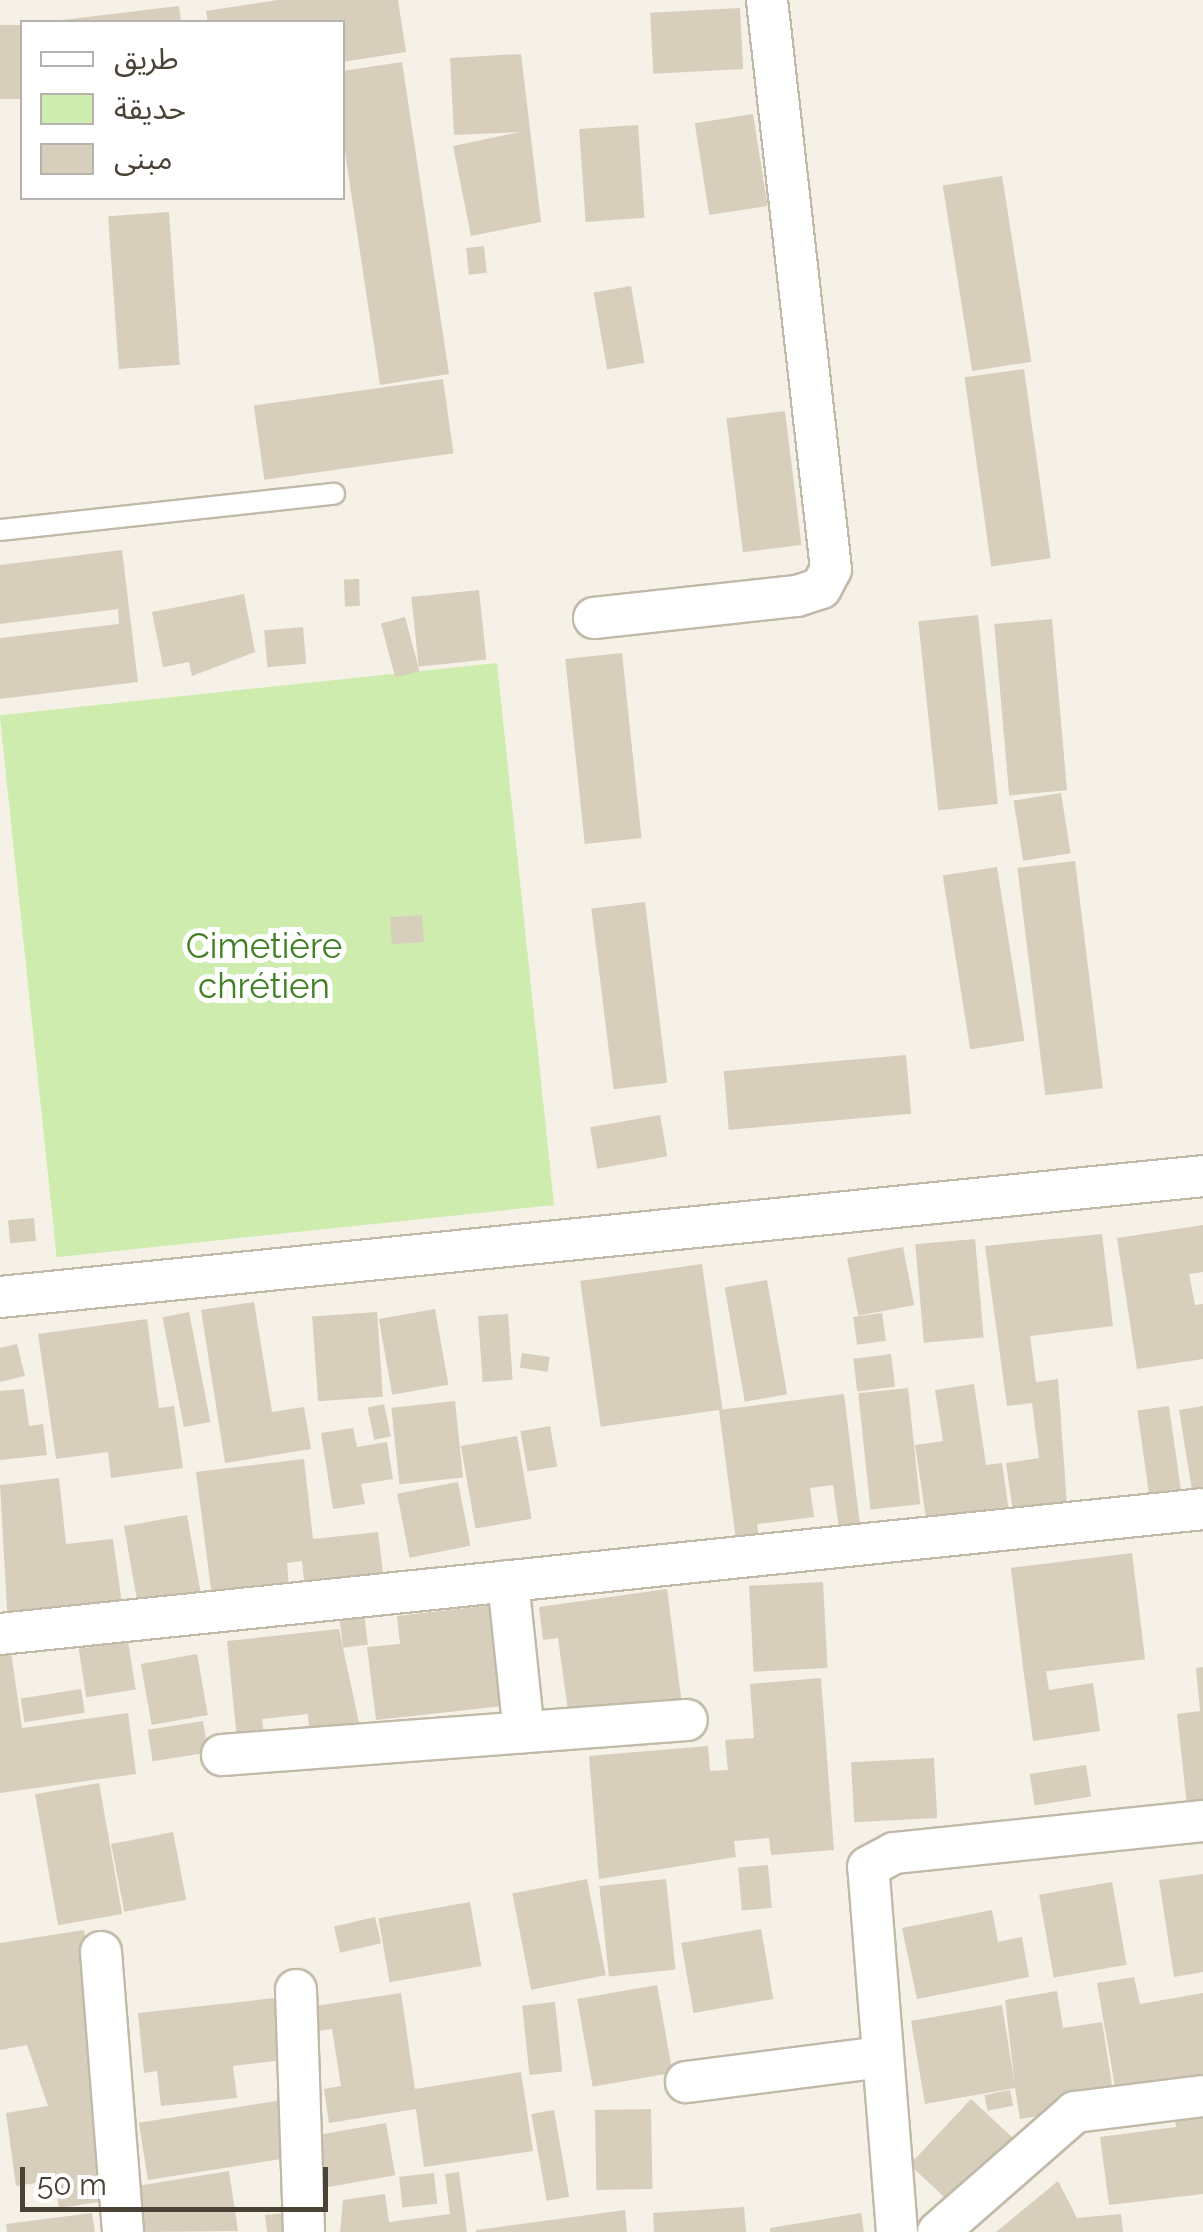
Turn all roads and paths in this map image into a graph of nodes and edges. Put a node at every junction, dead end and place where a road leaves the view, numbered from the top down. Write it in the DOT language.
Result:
graph roads {
  1 [pos="766,0"];
  2 [pos="334,494"];
  3 [pos="0,530"];
  4 [pos="594,618"];
  5 [pos="1203,1176"];
  6 [pos="0,1297"];
  7 [pos="1203,1509"];
  8 [pos="508,1581"];
  9 [pos="0,1634"];
  10 [pos="687,1720"];
  11 [pos="524,1732"];
  12 [pos="222,1755"];
  13 [pos="1203,1821"];
  14 [pos="100,1952"];
  15 [pos="296,1990"];
  16 [pos="880,2057"];
  17 [pos="686,2082"];
  18 [pos="1203,2096"];
  19 [pos="123,2232"];
  20 [pos="304,2232"];
  21 [pos="896,2232"];
  22 [pos="938,2232"];
  1 -- 4 [label="street"];
  2 -- 3 [label="lane"];
  5 -- 6 [label="street"];
  7 -- 8 [label="street"];
  8 -- 9 [label="street"];
  8 -- 11 [label="street"];
  10 -- 11 [label="street"];
  11 -- 12 [label="street"];
  13 -- 16 [label="street"];
  14 -- 19 [label="street"];
  15 -- 20 [label="street"];
  16 -- 17 [label="street"];
  16 -- 21 [label="street"];
  18 -- 22 [label="street"];
}
